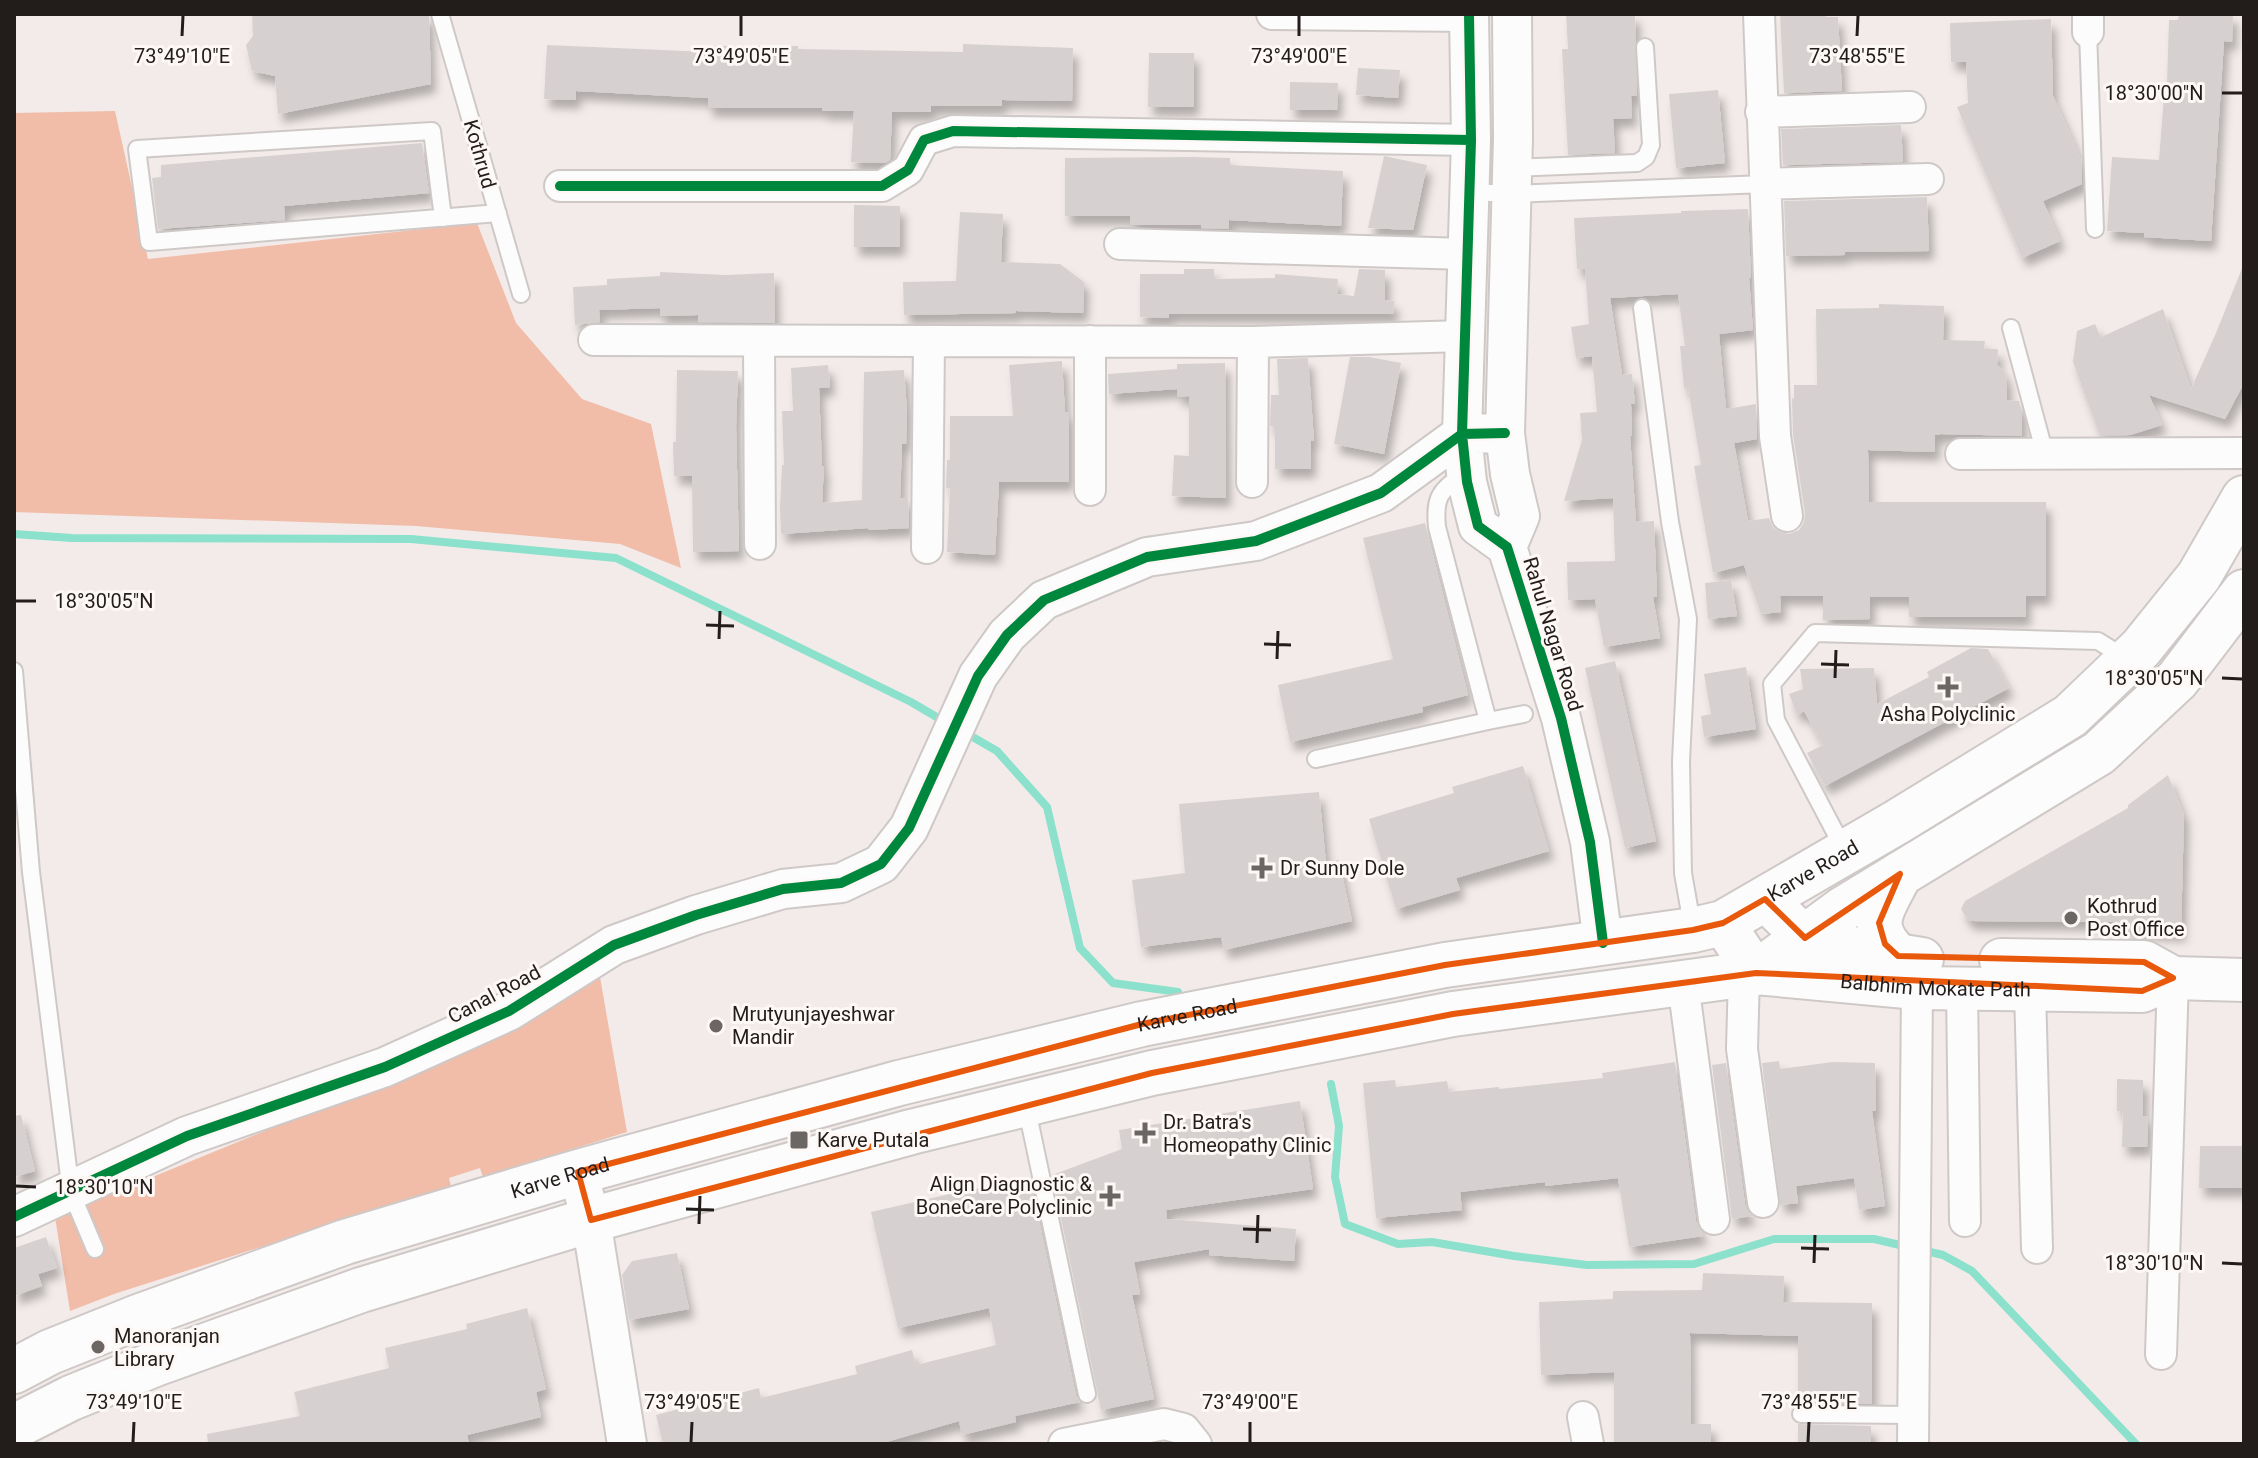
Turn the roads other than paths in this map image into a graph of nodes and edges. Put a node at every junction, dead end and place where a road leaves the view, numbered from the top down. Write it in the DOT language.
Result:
graph roads {
  1 [pos="440,14"];
  2 [pos="1272,14"];
  3 [pos="1512,14"];
  4 [pos="1759,14"];
  5 [pos="1469,15"];
  6 [pos="2088,23"];
  7 [pos="1645,47"];
  8 [pos="1910,107"];
  9 [pos="1761,112"];
  10 [pos="1471,140"];
  11 [pos="1928,179"];
  12 [pos="1512,181"];
  13 [pos="1765,184"];
  14 [pos="560,186"];
  15 [pos="1470,192"];
  16 [pos="498,213"];
  17 [pos="443,218"];
  18 [pos="2095,229"];
  19 [pos="1120,244"];
  20 [pos="1467,254"];
  21 [pos="521,294"];
  22 [pos="1642,308"];
  23 [pos="2011,328"];
  24 [pos="1465,336"];
  25 [pos="594,340"];
  26 [pos="759,341"];
  27 [pos="929,341"];
  28 [pos="1090,341"];
  29 [pos="1253,342"];
  30 [pos="1505,433"];
  31 [pos="1462,434"];
  32 [pos="2244,453"];
  33 [pos="1961,454"];
  34 [pos="2045,454"];
  35 [pos="1466,472"];
  36 [pos="1252,482"];
  37 [pos="1090,490"];
  38 [pos="2244,498"];
  39 [pos="1787,516"];
  40 [pos="760,544"];
  41 [pos="1507,547"];
  42 [pos="927,548"];
  43 [pos="2244,592"];
  44 [pos="2129,660"];
  45 [pos="14,671"];
  46 [pos="1524,714"];
  47 [pos="1488,721"];
  48 [pos="1316,759"];
  49 [pos="1846,852"];
  50 [pos="1900,874"];
  51 [pos="1765,899"];
  52 [pos="1708,927"];
  53 [pos="1805,938"];
  54 [pos="1603,943"];
  55 [pos="1907,972"];
  56 [pos="1750,974"];
  57 [pos="2173,978"];
  58 [pos="2244,980"];
  59 [pos="1683,983"];
  60 [pos="1962,989"];
  61 [pos="2030,990"];
  62 [pos="1026,1104"];
  63 [pos="578,1172"];
  64 [pos="71,1192"];
  65 [pos="1763,1202"];
  66 [pos="14,1217"];
  67 [pos="1714,1219"];
  68 [pos="591,1220"];
  69 [pos="1965,1221"];
  70 [pos="2037,1248"];
  71 [pos="95,1249"];
  72 [pos="2161,1354"];
  73 [pos="14,1371"];
  74 [pos="1087,1394"];
  75 [pos="1801,1414"];
  76 [pos="14,1427"];
  77 [pos="1913,1429"];
  78 [pos="627,1444"];
  79 [pos="1064,1444"];
  80 [pos="1196,1444"];
  1 -- 16 [label="lane, Kothrud"];
  2 -- 5 [label="street"];
  3 -- 12 [label="street, Rahul Nagar Road"];
  4 -- 9 [label="street"];
  5 -- 10 [label="street, Rahul Nagar Road"];
  6 -- 18 [label="lane"];
  7 -- 12 [label="lane"];
  8 -- 9 [label="street"];
  9 -- 13 [label="street"];
  10 -- 14 [label="street"];
  10 -- 15 [label="street, Rahul Nagar Road"];
  11 -- 13 [label="street"];
  12 -- 13 [label="lane"];
  12 -- 15 [label="lane"];
  12 -- 30 [label="street, Rahul Nagar Road"];
  13 -- 39 [label="street"];
  15 -- 20 [label="street, Rahul Nagar Road"];
  16 -- 17 [label="lane"];
  16 -- 21 [label="lane, Kothrud"];
  17 -- 17 [label="lane"];
  19 -- 20 [label="street"];
  20 -- 24 [label="street, Rahul Nagar Road"];
  22 -- 52 [label="lane"];
  23 -- 34 [label="lane"];
  24 -- 29 [label="street"];
  24 -- 31 [label="street, Rahul Nagar Road"];
  25 -- 26 [label="street"];
  26 -- 27 [label="street"];
  26 -- 40 [label="street"];
  27 -- 28 [label="street"];
  27 -- 42 [label="street"];
  28 -- 29 [label="street"];
  28 -- 37 [label="street"];
  29 -- 36 [label="street"];
  30 -- 31 [label="street"];
  30 -- 41 [label="street, Rahul Nagar Road"];
  31 -- 35 [label="street, Rahul Nagar Road"];
  31 -- 64 [label="street, Canal Road"];
  32 -- 34 [label="street"];
  33 -- 34 [label="street"];
  35 -- 41 [label="street, Rahul Nagar Road"];
  35 -- 47 [label="lane"];
  38 -- 44 [label="main road, Karve Road"];
  41 -- 54 [label="street, Rahul Nagar Road"];
  43 -- 50 [label="main road"];
  44 -- 49 [label="main road, Karve Road"];
  44 -- 49 [label="lane"];
  45 -- 64 [label="lane"];
  46 -- 47 [label="lane"];
  47 -- 48 [label="lane"];
  49 -- 51 [label="main road, Karve Road"];
  50 -- 53 [label="main road"];
  50 -- 55 [label="main road"];
  51 -- 52 [label="main road, Karve Road"];
  51 -- 53 [label="main road"];
  52 -- 54 [label="main road, Karve Road"];
  52 -- 56 [label="main road"];
  53 -- 55 [label="main road, Balbhim Mokate Path"];
  53 -- 56 [label="main road"];
  54 -- 63 [label="main road, Karve Road"];
  55 -- 56 [label="main road, Balbhim Mokate Path"];
  55 -- 57 [label="main road, Balbhim Mokate Path"];
  55 -- 60 [label="main road, Balbhim Mokate Path"];
  55 -- 77 [label="street"];
  56 -- 59 [label="main road"];
  56 -- 65 [label="street"];
  57 -- 58 [label="main road, Balbhim Mokate Path"];
  57 -- 61 [label="main road, Balbhim Mokate Path"];
  57 -- 72 [label="street"];
  59 -- 62 [label="main road"];
  59 -- 67 [label="street"];
  60 -- 61 [label="main road, Balbhim Mokate Path"];
  60 -- 69 [label="street"];
  61 -- 70 [label="street"];
  62 -- 68 [label="main road"];
  62 -- 74 [label="lane"];
  63 -- 68 [label="street"];
  63 -- 73 [label="main road, Karve Road"];
  64 -- 66 [label="street, Canal Road"];
  64 -- 71 [label="lane"];
  68 -- 76 [label="main road"];
  68 -- 78 [label="street"];
  75 -- 77 [label="lane"];
  79 -- 80 [label="street"];
}
